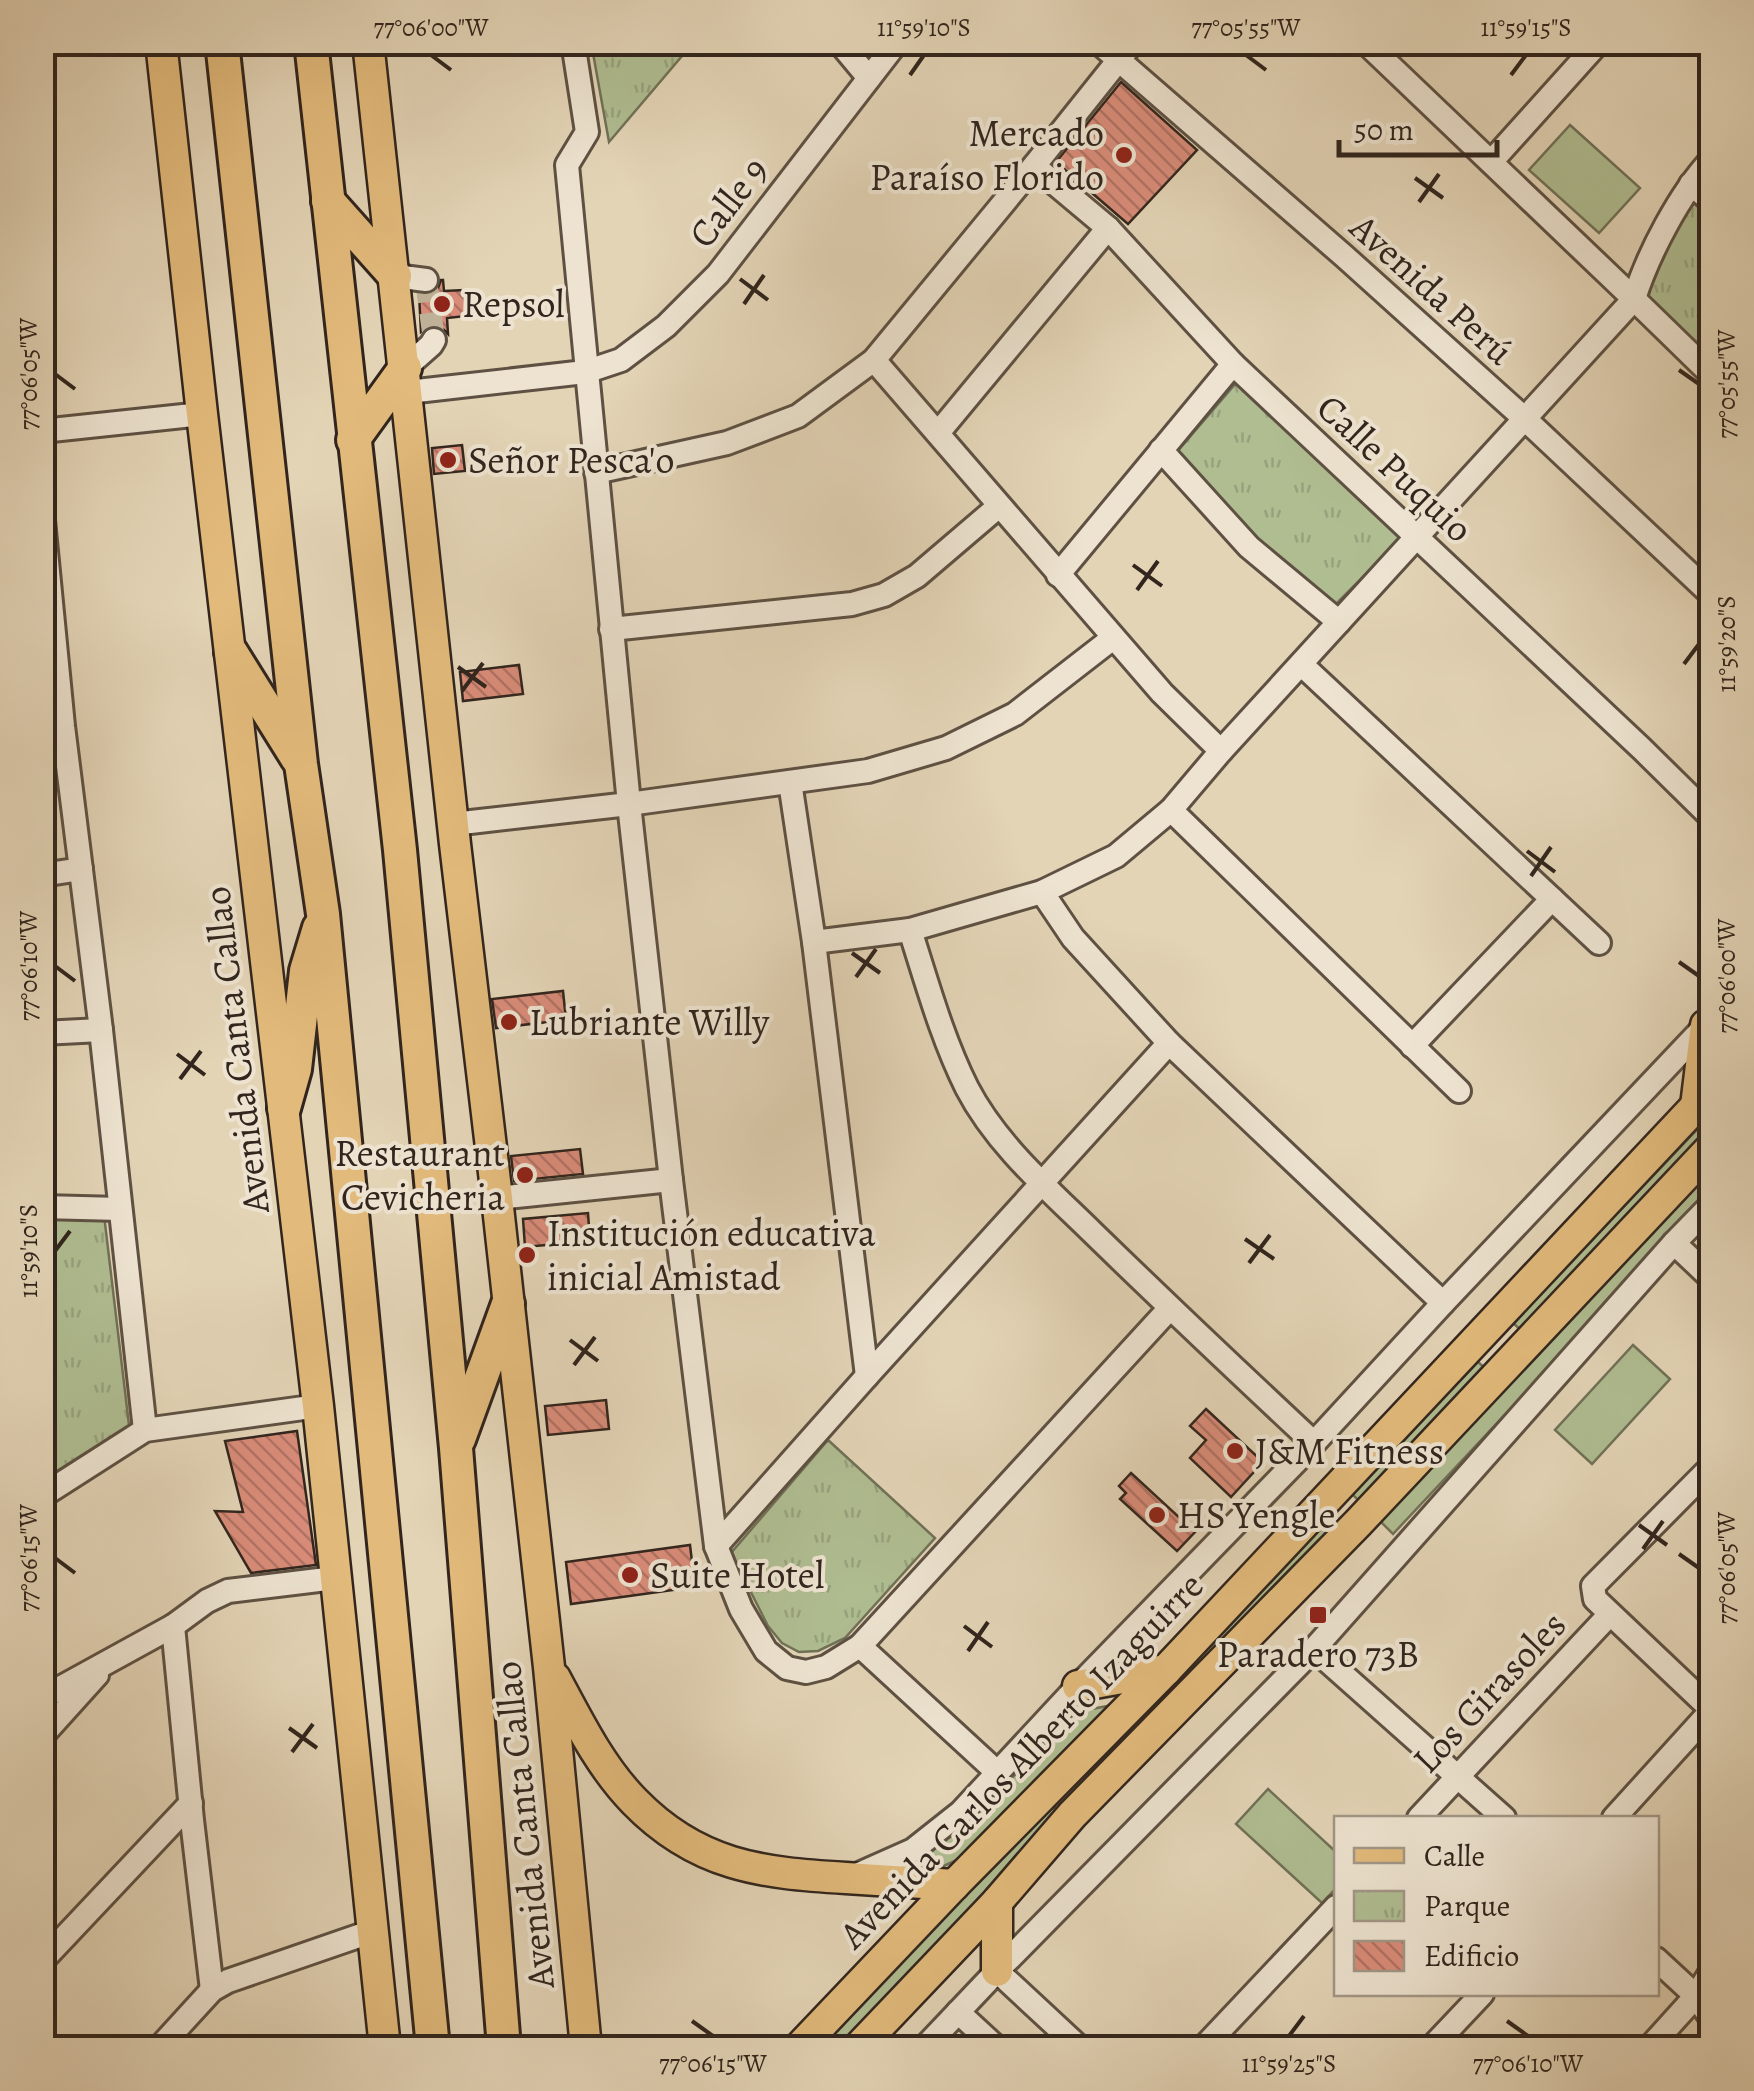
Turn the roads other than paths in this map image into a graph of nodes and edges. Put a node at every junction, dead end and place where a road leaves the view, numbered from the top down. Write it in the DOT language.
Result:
graph roads {
  1 [pos="162,42"];
  2 [pos="222,42"];
  3 [pos="311,42"];
  4 [pos="368,42"];
  5 [pos="573,42"];
  6 [pos="839,42"];
  7 [pos="898,42"];
  8 [pos="1098,42"];
  9 [pos="1599,42"];
  10 [pos="1369,44"];
  11 [pos="1126,52"];
  12 [pos="869,78"];
  13 [pos="1712,159"];
  14 [pos="1490,162"];
  15 [pos="1034,166"];
  16 [pos="1692,184"];
  17 [pos="328,201"];
  18 [pos="1712,202"];
  19 [pos="1108,228"];
  20 [pos="411,278"];
  21 [pos="1634,299"];
  22 [pos="434,340"];
  23 [pos="874,360"];
  24 [pos="1232,364"];
  25 [pos="586,372"];
  26 [pos="1712,376"];
  27 [pos="406,380"];
  28 [pos="202,414"];
  29 [pos="1524,420"];
  30 [pos="42,431"];
  31 [pos="938,433"];
  32 [pos="354,440"];
  33 [pos="1161,450"];
  34 [pos="596,472"];
  35 [pos="1000,506"];
  36 [pos="42,510"];
  37 [pos="1417,537"];
  38 [pos="1058,575"];
  39 [pos="1712,596"];
  40 [pos="1339,622"];
  41 [pos="612,629"];
  42 [pos="1113,638"];
  43 [pos="231,652"];
  44 [pos="1301,664"];
  45 [pos="53,727"];
  46 [pos="1221,751"];
  47 [pos="301,764"];
  48 [pos="790,782"];
  49 [pos="629,804"];
  50 [pos="1171,810"];
  51 [pos="1712,818"];
  52 [pos="453,824"];
  53 [pos="81,869"];
  54 [pos="42,875"];
  55 [pos="1042,892"];
  56 [pos="1552,899"];
  57 [pos="323,914"];
  58 [pos="910,930"];
  59 [pos="814,942"];
  60 [pos="1599,943"];
  61 [pos="1709,1022"];
  62 [pos="101,1030"];
  63 [pos="42,1033"];
  64 [pos="1169,1043"];
  65 [pos="1412,1046"];
  66 [pos="1459,1091"];
  67 [pos="1704,1098"];
  68 [pos="284,1108"];
  69 [pos="1712,1147"];
  70 [pos="671,1180"];
  71 [pos="1042,1183"];
  72 [pos="497,1198"];
  73 [pos="1712,1204"];
  74 [pos="42,1208"];
  75 [pos="120,1209"];
  76 [pos="1674,1243"];
  77 [pos="1712,1278"];
  78 [pos="1442,1303"];
  79 [pos="508,1304"];
  80 [pos="1170,1308"];
  81 [pos="1492,1324"];
  82 [pos="1514,1357"];
  83 [pos="868,1376"];
  84 [pos="318,1406"];
  85 [pos="144,1430"];
  86 [pos="1314,1443"];
  87 [pos="456,1448"];
  88 [pos="1712,1466"];
  89 [pos="42,1496"];
  90 [pos="716,1546"];
  91 [pos="335,1578"];
  92 [pos="1610,1614"];
  93 [pos="173,1626"];
  94 [pos="860,1646"];
  95 [pos="1314,1649"];
  96 [pos="110,1661"];
  97 [pos="549,1667"];
  98 [pos="1166,1670"];
  99 [pos="1078,1686"];
  100 [pos="42,1698"];
  101 [pos="1712,1710"];
  102 [pos="42,1736"];
  103 [pos="998,1773"];
  104 [pos="1458,1776"];
  105 [pos="1046,1792"];
  106 [pos="191,1802"];
  107 [pos="1072,1815"];
  108 [pos="1421,1816"];
  109 [pos="1502,1816"];
  110 [pos="1616,1816"];
  111 [pos="849,1878"];
  112 [pos="954,1885"];
  113 [pos="997,1902"];
  114 [pos="1334,1908"];
  115 [pos="373,1931"];
  116 [pos="42,1962"];
  117 [pos="1659,1962"];
  118 [pos="997,1970"];
  119 [pos="1712,1970"];
  120 [pos="212,1990"];
  121 [pos="1480,1996"];
  122 [pos="1696,1996"];
  123 [pos="958,2012"];
  124 [pos="1712,2020"];
  125 [pos="159,2048"];
  126 [pos="385,2048"];
  127 [pos="433,2048"];
  128 [pos="504,2048"];
  129 [pos="586,2048"];
  130 [pos="799,2048"];
  131 [pos="858,2048"];
  132 [pos="924,2048"];
  133 [pos="997,2048"];
  134 [pos="1080,2048"];
  135 [pos="1204,2048"];
  136 [pos="1431,2048"];
  137 [pos="1650,2048"];
  1 -- 28 [label="main road, Avenida Canta Callao"];
  2 -- 47 [label="highway"];
  3 -- 17 [label="highway, Avenida Canta Callao"];
  4 -- 20 [label="main road, Avenida Canta Callao"];
  5 -- 25 [label="street"];
  6 -- 12 [label="street"];
  7 -- 12 [label="street, Calle 9"];
  8 -- 11 [label="street, Avenida Perú"];
  9 -- 14 [label="street"];
  10 -- 14 [label="street"];
  11 -- 15 [label="street"];
  11 -- 29 [label="street, Avenida Perú"];
  12 -- 25 [label="street, Calle 9"];
  13 -- 16 [label="street"];
  14 -- 21 [label="street"];
  15 -- 19 [label="street, Calle Puquio"];
  15 -- 23 [label="street"];
  16 -- 18 [label="street"];
  16 -- 21 [label="street"];
  17 -- 20 [label="highway"];
  17 -- 32 [label="highway, Avenida Canta Callao"];
  19 -- 24 [label="street, Calle Puquio"];
  19 -- 31 [label="street"];
  20 -- 27 [label="main road, Avenida Canta Callao"];
  21 -- 26 [label="street"];
  21 -- 29 [label="street"];
  22 -- 27 [label="street"];
  23 -- 31 [label="street"];
  23 -- 34 [label="street"];
  24 -- 33 [label="street"];
  24 -- 37 [label="street, Calle Puquio"];
  25 -- 27 [label="street, Calle 9"];
  25 -- 34 [label="street"];
  27 -- 32 [label="highway"];
  27 -- 52 [label="main road, Avenida Canta Callao"];
  28 -- 30 [label="street"];
  28 -- 43 [label="main road, Avenida Canta Callao"];
  29 -- 37 [label="street"];
  29 -- 39 [label="street, Avenida Perú"];
  31 -- 35 [label="street"];
  32 -- 87 [label="highway, Avenida Canta Callao"];
  33 -- 38 [label="street"];
  33 -- 40 [label="street"];
  34 -- 41 [label="street"];
  35 -- 38 [label="street"];
  35 -- 41 [label="street"];
  36 -- 45 [label="street"];
  37 -- 40 [label="street"];
  37 -- 51 [label="street, Calle Puquio"];
  38 -- 42 [label="street"];
  40 -- 44 [label="street"];
  41 -- 49 [label="street"];
  42 -- 46 [label="street"];
  42 -- 48 [label="street"];
  43 -- 47 [label="highway"];
  43 -- 68 [label="main road, Avenida Canta Callao"];
  44 -- 46 [label="street"];
  44 -- 56 [label="street"];
  45 -- 53 [label="street"];
  46 -- 50 [label="street"];
  47 -- 57 [label="highway"];
  48 -- 49 [label="street"];
  48 -- 59 [label="street"];
  49 -- 52 [label="street"];
  49 -- 70 [label="street"];
  50 -- 55 [label="street"];
  50 -- 65 [label="street"];
  52 -- 72 [label="main road, Avenida Canta Callao"];
  53 -- 54 [label="street"];
  53 -- 62 [label="street"];
  55 -- 58 [label="street"];
  55 -- 64 [label="street"];
  56 -- 60 [label="street"];
  56 -- 65 [label="street"];
  57 -- 68 [label="highway"];
  57 -- 127 [label="highway"];
  58 -- 59 [label="street"];
  58 -- 71 [label="street"];
  59 -- 83 [label="street"];
  61 -- 67 [label="main road"];
  61 -- 78 [label="street, Avenida Carlos Alberto Izaguirre"];
  62 -- 63 [label="street"];
  62 -- 75 [label="street"];
  64 -- 71 [label="street"];
  64 -- 78 [label="street"];
  65 -- 66 [label="street"];
  67 -- 81 [label="main road, Avenida Carlos Alberto Izaguirre"];
  68 -- 84 [label="main road, Avenida Canta Callao"];
  69 -- 82 [label="main road, Avenida Carlos Alberto Izaguirre"];
  70 -- 72 [label="street"];
  70 -- 90 [label="street"];
  71 -- 80 [label="street"];
  71 -- 83 [label="street"];
  72 -- 79 [label="main road, Avenida Canta Callao"];
  73 -- 76 [label="street"];
  74 -- 75 [label="street"];
  75 -- 85 [label="street"];
  76 -- 77 [label="street"];
  76 -- 95 [label="street"];
  78 -- 86 [label="street, Avenida Carlos Alberto Izaguirre"];
  79 -- 87 [label="highway"];
  79 -- 97 [label="main road, Avenida Canta Callao"];
  80 -- 86 [label="street"];
  80 -- 94 [label="street"];
  81 -- 82 [label="main road"];
  81 -- 98 [label="main road, Avenida Carlos Alberto Izaguirre"];
  82 -- 107 [label="main road, Avenida Carlos Alberto Izaguirre"];
  83 -- 90 [label="street"];
  84 -- 85 [label="street"];
  84 -- 91 [label="main road, Avenida Canta Callao"];
  85 -- 89 [label="street"];
  86 -- 99 [label="street, Avenida Carlos Alberto Izaguirre"];
  87 -- 128 [label="highway, Avenida Canta Callao"];
  88 -- 92 [label="street, Los Girasoles"];
  90 -- 94 [label="street"];
  91 -- 93 [label="street"];
  91 -- 115 [label="main road, Avenida Canta Callao"];
  92 -- 101 [label="street"];
  92 -- 104 [label="street, Los Girasoles"];
  93 -- 96 [label="street"];
  93 -- 106 [label="street"];
  94 -- 103 [label="street"];
  95 -- 104 [label="street"];
  95 -- 118 [label="street"];
  96 -- 100 [label="street"];
  96 -- 102 [label="street"];
  97 -- 111 [label="main road"];
  97 -- 129 [label="main road, Avenida Canta Callao"];
  98 -- 99 [label="main road"];
  98 -- 105 [label="main road, Avenida Carlos Alberto Izaguirre"];
  99 -- 103 [label="street, Avenida Carlos Alberto Izaguirre"];
  101 -- 110 [label="street"];
  103 -- 111 [label="street, Avenida Carlos Alberto Izaguirre"];
  104 -- 108 [label="street, Los Girasoles"];
  104 -- 109 [label="street"];
  105 -- 107 [label="main road"];
  105 -- 112 [label="main road, Avenida Carlos Alberto Izaguirre"];
  106 -- 116 [label="street"];
  106 -- 120 [label="street"];
  107 -- 113 [label="main road, Avenida Carlos Alberto Izaguirre"];
  111 -- 112 [label="main road"];
  112 -- 130 [label="main road, Avenida Carlos Alberto Izaguirre"];
  113 -- 118 [label="main road"];
  113 -- 131 [label="main road, Avenida Carlos Alberto Izaguirre"];
  114 -- 135 [label="street"];
  115 -- 120 [label="street"];
  115 -- 126 [label="main road, Avenida Canta Callao"];
  117 -- 122 [label="street"];
  118 -- 123 [label="street"];
  118 -- 134 [label="street"];
  119 -- 122 [label="street"];
  120 -- 125 [label="street"];
  121 -- 136 [label="street"];
  122 -- 124 [label="street"];
  122 -- 137 [label="street"];
  123 -- 132 [label="street"];
  123 -- 133 [label="street"];
}
